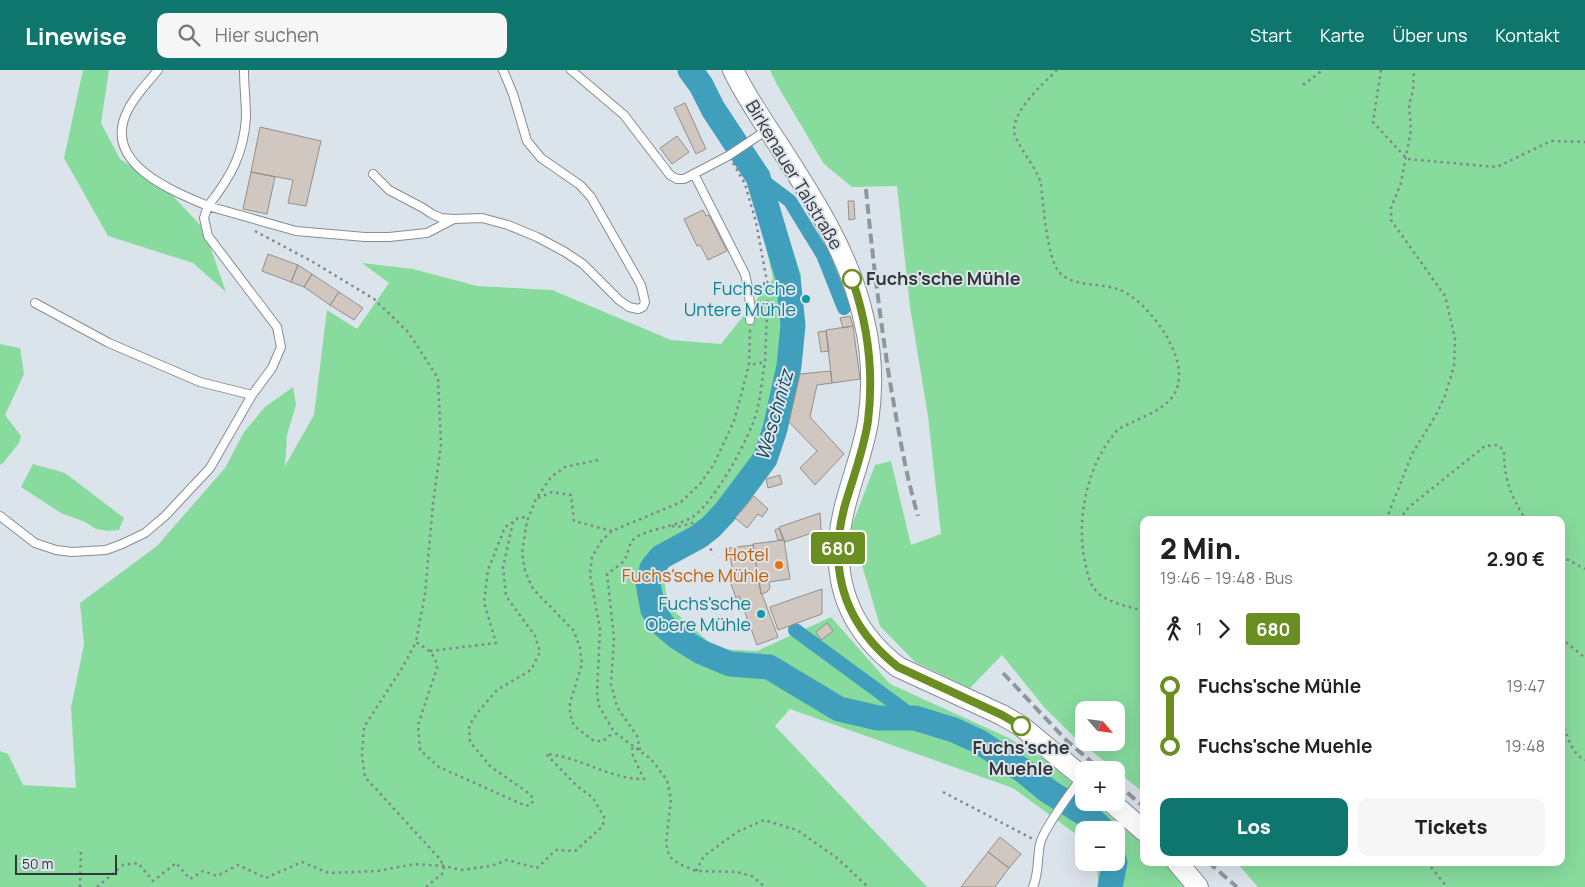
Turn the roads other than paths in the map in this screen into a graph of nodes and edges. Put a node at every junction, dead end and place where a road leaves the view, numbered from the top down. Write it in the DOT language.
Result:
graph roads {
  1 [pos="158,70"];
  2 [pos="244,70"];
  3 [pos="503,70"];
  4 [pos="571,70"];
  5 [pos="733,70"];
  6 [pos="768,129"];
  7 [pos="373,174"];
  8 [pos="694,174"];
  9 [pos="208,206"];
  10 [pos="454,219"];
  11 [pos="35,303"];
  12 [pos="750,320"];
  13 [pos="252,395"];
  14 [pos="0,516"];
  15 [pos="1075,776"];
  16 [pos="1075,788"];
  17 [pos="1121,811"];
  18 [pos="1140,827"];
  19 [pos="1180,866"];
  20 [pos="1033,887"];
  21 [pos="1198,887"];
  1 -- 9 [label="lane"];
  2 -- 9 [label="lane"];
  3 -- 10 [label="lane"];
  4 -- 8 [label="lane"];
  5 -- 6 [label="main road, Birkenauer Talstraße"];
  6 -- 8 [label="lane"];
  6 -- 15 [label="main road, Birkenauer Talstraße"];
  7 -- 10 [label="lane"];
  8 -- 12 [label="lane"];
  9 -- 10 [label="lane"];
  9 -- 13 [label="lane"];
  11 -- 13 [label="lane"];
  13 -- 14 [label="lane"];
  16 -- 20 [label="lane"];
  17 -- 18 [label="main road"];
  19 -- 21 [label="main road"];
}
